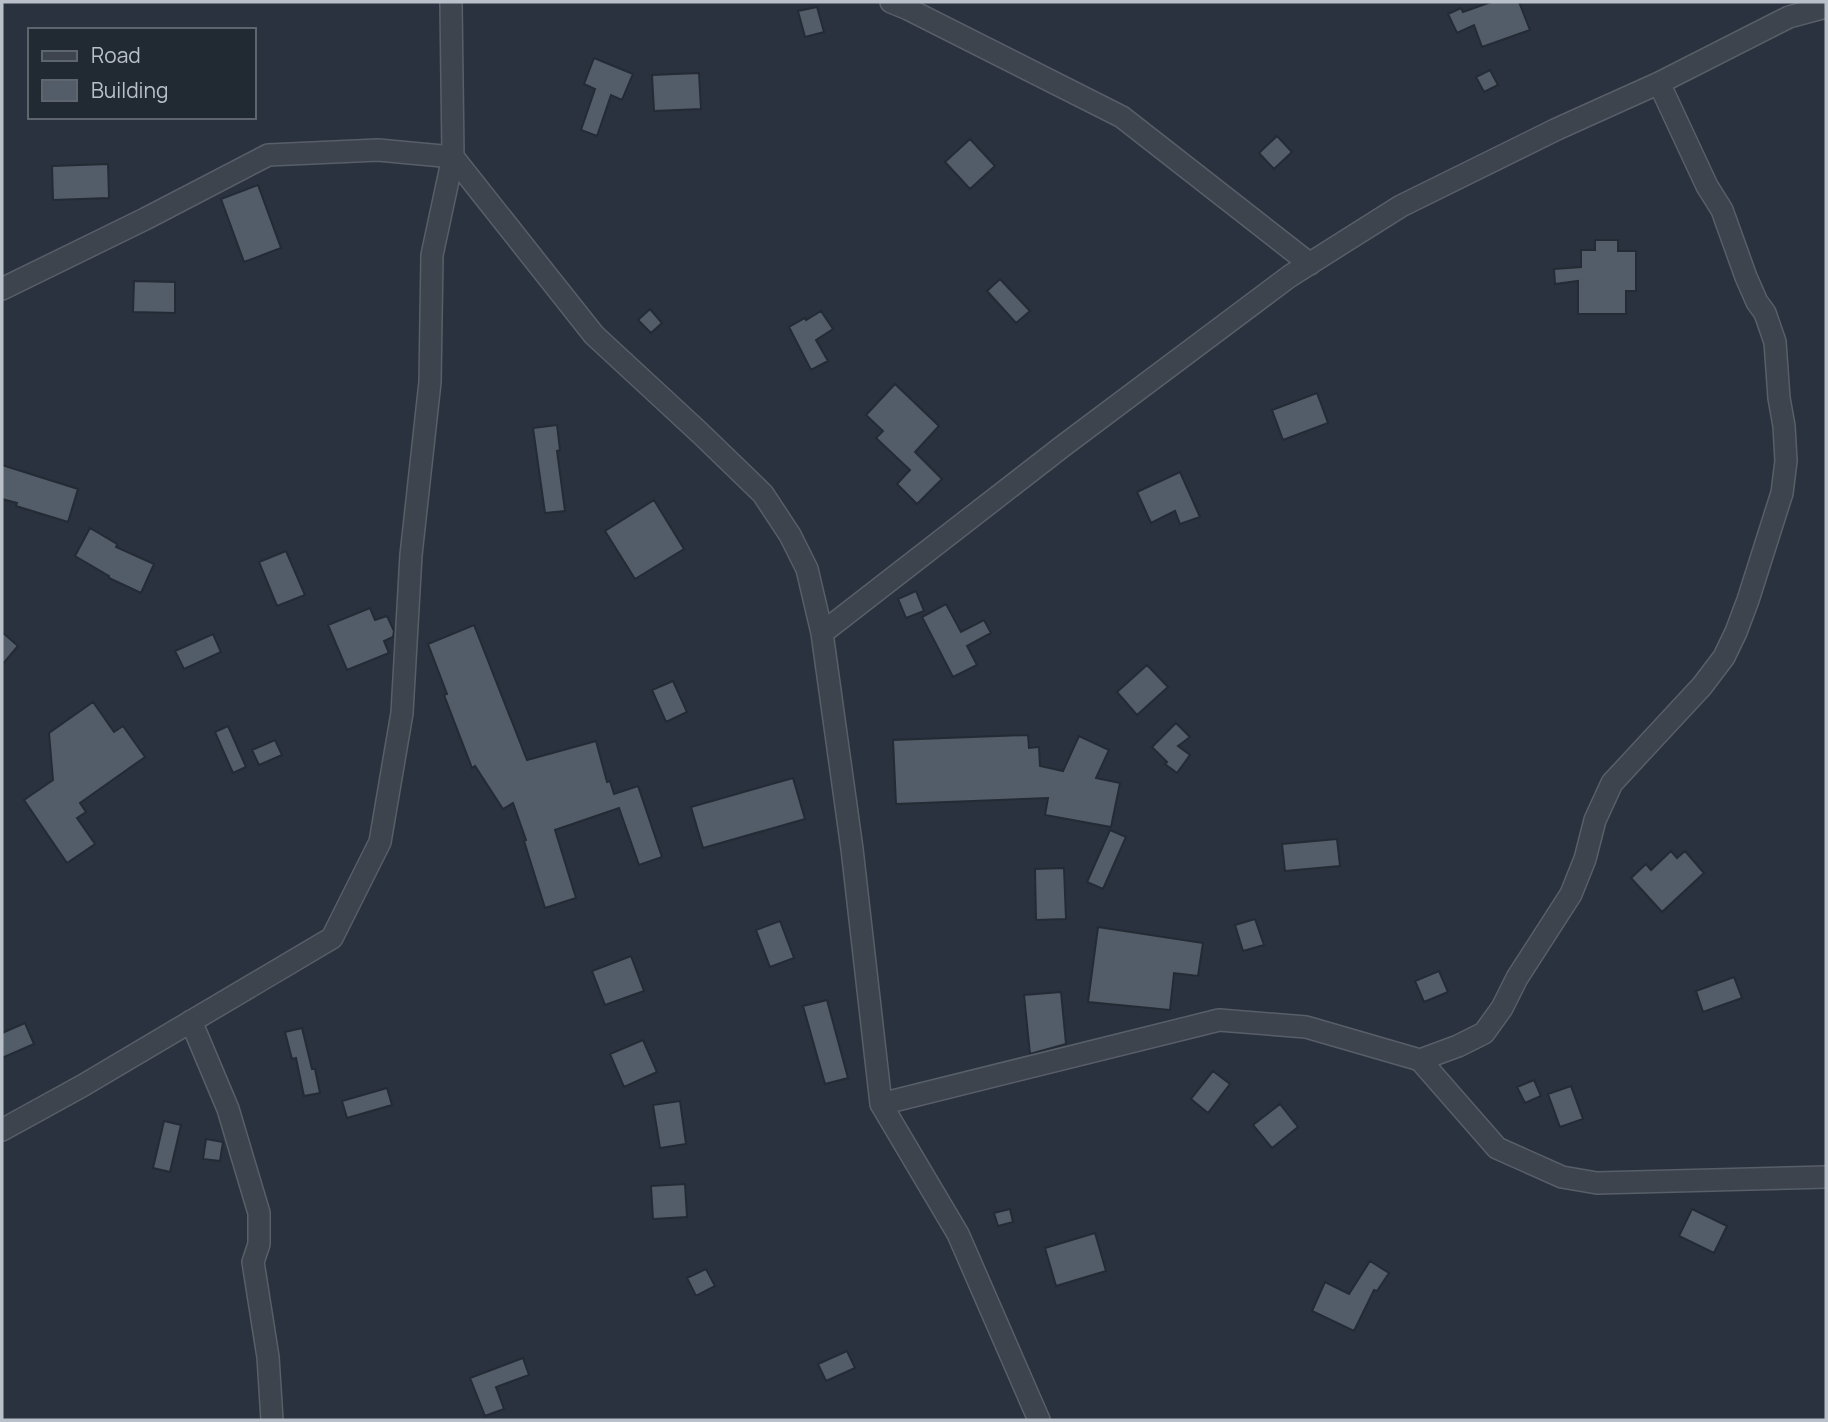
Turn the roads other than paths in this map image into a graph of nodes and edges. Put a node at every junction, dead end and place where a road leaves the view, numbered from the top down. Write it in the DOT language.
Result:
graph roads {
  1 [pos="451,2"];
  2 [pos="891,2"];
  3 [pos="1826,7"];
  4 [pos="1659,83"];
  5 [pos="453,157"];
  6 [pos="1310,264"];
  7 [pos="2,289"];
  8 [pos="822,633"];
  9 [pos="191,1021"];
  10 [pos="1420,1060"];
  11 [pos="881,1104"];
  12 [pos="2,1130"];
  13 [pos="1826,1177"];
  14 [pos="272,1420"];
  15 [pos="1040,1420"];
  1 -- 5 [label="street"];
  2 -- 6 [label="street"];
  3 -- 4 [label="street"];
  4 -- 6 [label="street"];
  4 -- 10 [label="street"];
  5 -- 7 [label="street"];
  5 -- 8 [label="street"];
  5 -- 9 [label="street"];
  6 -- 8 [label="street"];
  8 -- 11 [label="street"];
  9 -- 12 [label="street"];
  9 -- 14 [label="street"];
  10 -- 11 [label="street"];
  10 -- 13 [label="street"];
  11 -- 15 [label="street"];
}
